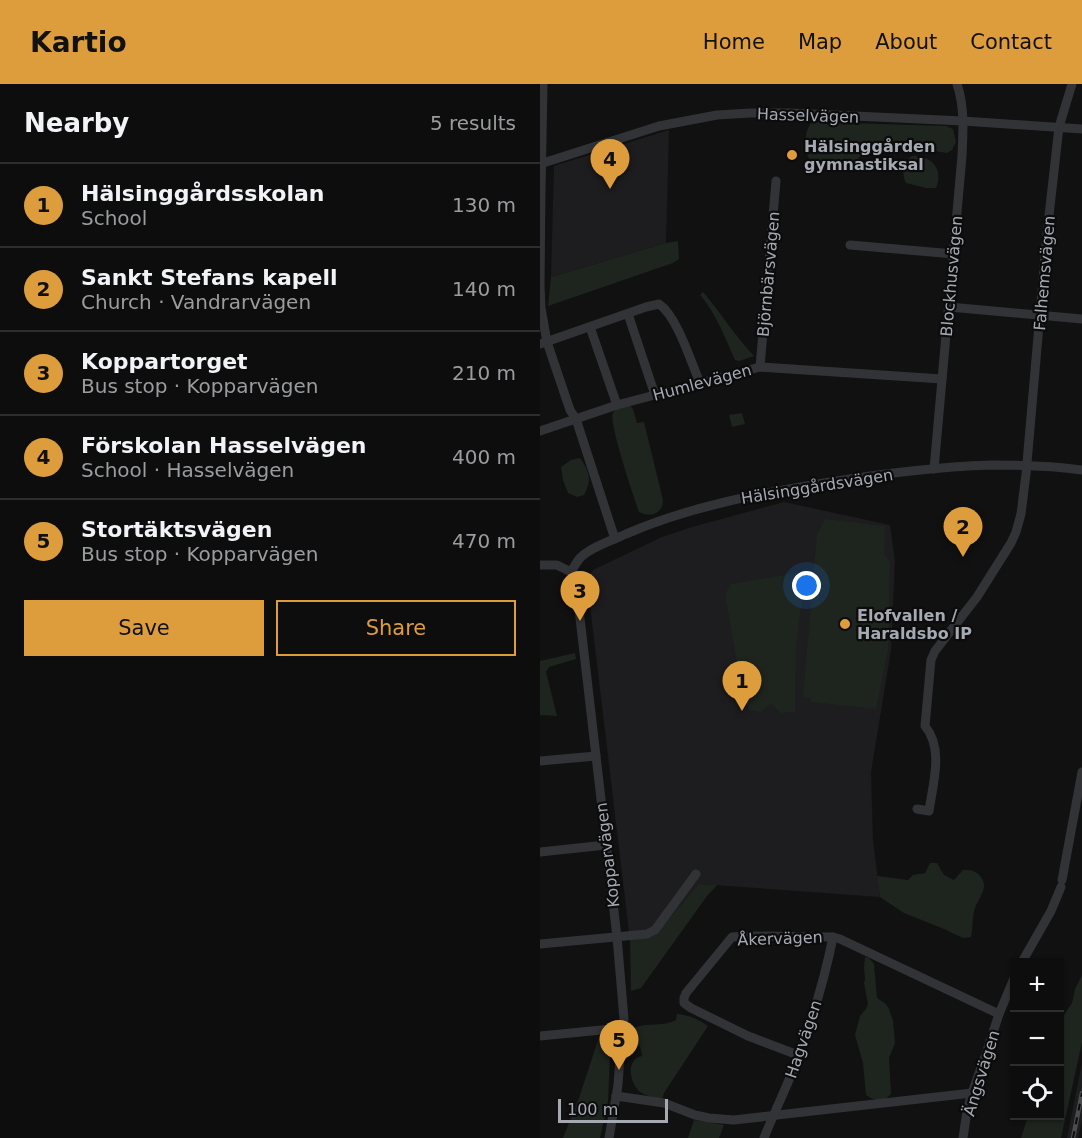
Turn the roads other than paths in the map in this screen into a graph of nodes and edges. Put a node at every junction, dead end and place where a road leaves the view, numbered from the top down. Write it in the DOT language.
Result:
graph roads {
  1 [pos="543,84"];
  2 [pos="957,84"];
  3 [pos="1072,84"];
  4 [pos="963,121"];
  5 [pos="1059,127"];
  6 [pos="1082,129"];
  7 [pos="541,164"];
  8 [pos="776,181"];
  9 [pos="850,245"];
  10 [pos="954,254"];
  11 [pos="949,307"];
  12 [pos="628,314"];
  13 [pos="1040,315"];
  14 [pos="1082,319"];
  15 [pos="590,327"];
  16 [pos="544,343"];
  17 [pos="760,367"];
  18 [pos="942,379"];
  19 [pos="700,382"];
  20 [pos="655,395"];
  21 [pos="617,405"];
  22 [pos="576,419"];
  23 [pos="540,431"];
  24 [pos="1026,465"];
  25 [pos="934,469"];
  26 [pos="1082,470"];
  27 [pos="615,539"];
  28 [pos="540,565"];
  29 [pos="540,571"];
  30 [pos="571,572"];
  31 [pos="596,756"];
  32 [pos="540,761"];
  33 [pos="1082,772"];
  34 [pos="917,809"];
  35 [pos="606,845"];
  36 [pos="540,852"];
  37 [pos="696,874"];
  38 [pos="617,937"];
  39 [pos="833,937"];
  40 [pos="540,944"];
  41 [pos="1025,958"];
  42 [pos="1010,986"];
  43 [pos="999,1014"];
  44 [pos="622,1028"];
  45 [pos="540,1036"];
  46 [pos="798,1055"];
  47 [pos="972,1093"];
  48 [pos="616,1096"];
  49 [pos="774,1115"];
  50 [pos="609,1138"];
  51 [pos="764,1138"];
  52 [pos="963,1138"];
  1 -- 7 [label="street"];
  2 -- 4 [label="street, Blockhusvägen"];
  3 -- 5 [label="street, Falhemsvägen"];
  4 -- 5 [label="street, Hasselvägen"];
  4 -- 7 [label="street, Hasselvägen"];
  4 -- 10 [label="street, Blockhusvägen"];
  5 -- 6 [label="street, Hasselvägen"];
  5 -- 13 [label="street, Falhemsvägen"];
  7 -- 16 [label="street"];
  8 -- 17 [label="street, Björnbärsvägen"];
  9 -- 10 [label="street"];
  10 -- 11 [label="street, Blockhusvägen"];
  11 -- 13 [label="street"];
  11 -- 18 [label="street, Blockhusvägen"];
  12 -- 15 [label="street"];
  12 -- 19 [label="street"];
  12 -- 20 [label="street"];
  13 -- 14 [label="street"];
  13 -- 24 [label="street, Falhemsvägen"];
  15 -- 16 [label="street"];
  15 -- 21 [label="street"];
  16 -- 22 [label="street"];
  17 -- 18 [label="street, Humlevägen"];
  17 -- 19 [label="street, Humlevägen"];
  18 -- 25 [label="street, Blockhusvägen"];
  19 -- 20 [label="street, Humlevägen"];
  20 -- 21 [label="street, Humlevägen"];
  21 -- 22 [label="street, Humlevägen"];
  22 -- 23 [label="street, Humlevägen"];
  22 -- 27 [label="street"];
  24 -- 25 [label="street, Hälsinggårdsvägen"];
  24 -- 26 [label="street, Hälsinggårdsvägen"];
  24 -- 34 [label="street, Falhemsvägen"];
  25 -- 27 [label="street, Hälsinggårdsvägen"];
  27 -- 30 [label="street, Hälsinggårdsvägen"];
  28 -- 30 [label="street"];
  29 -- 30 [label="street"];
  30 -- 31 [label="street, Kopparvägen"];
  31 -- 32 [label="street"];
  31 -- 35 [label="street, Kopparvägen"];
  33 -- 41 [label="street"];
  35 -- 36 [label="street"];
  35 -- 38 [label="street, Kopparvägen"];
  37 -- 38 [label="street"];
  38 -- 40 [label="street"];
  38 -- 44 [label="street, Kopparvägen"];
  39 -- 43 [label="street, Åkervägen"];
  39 -- 46 [label="street, Hagvägen"];
  39 -- 46 [label="street, Åkervägen"];
  42 -- 43 [label="street, Ängsvägen"];
  43 -- 47 [label="street, Ängsvägen"];
  44 -- 45 [label="street"];
  44 -- 48 [label="street, Kopparvägen"];
  46 -- 49 [label="street, Hagvägen"];
  47 -- 49 [label="street"];
  47 -- 52 [label="street, Ängsvägen"];
  48 -- 49 [label="street"];
  48 -- 50 [label="street, Kopparvägen"];
  49 -- 51 [label="street, Hagvägen"];
}
